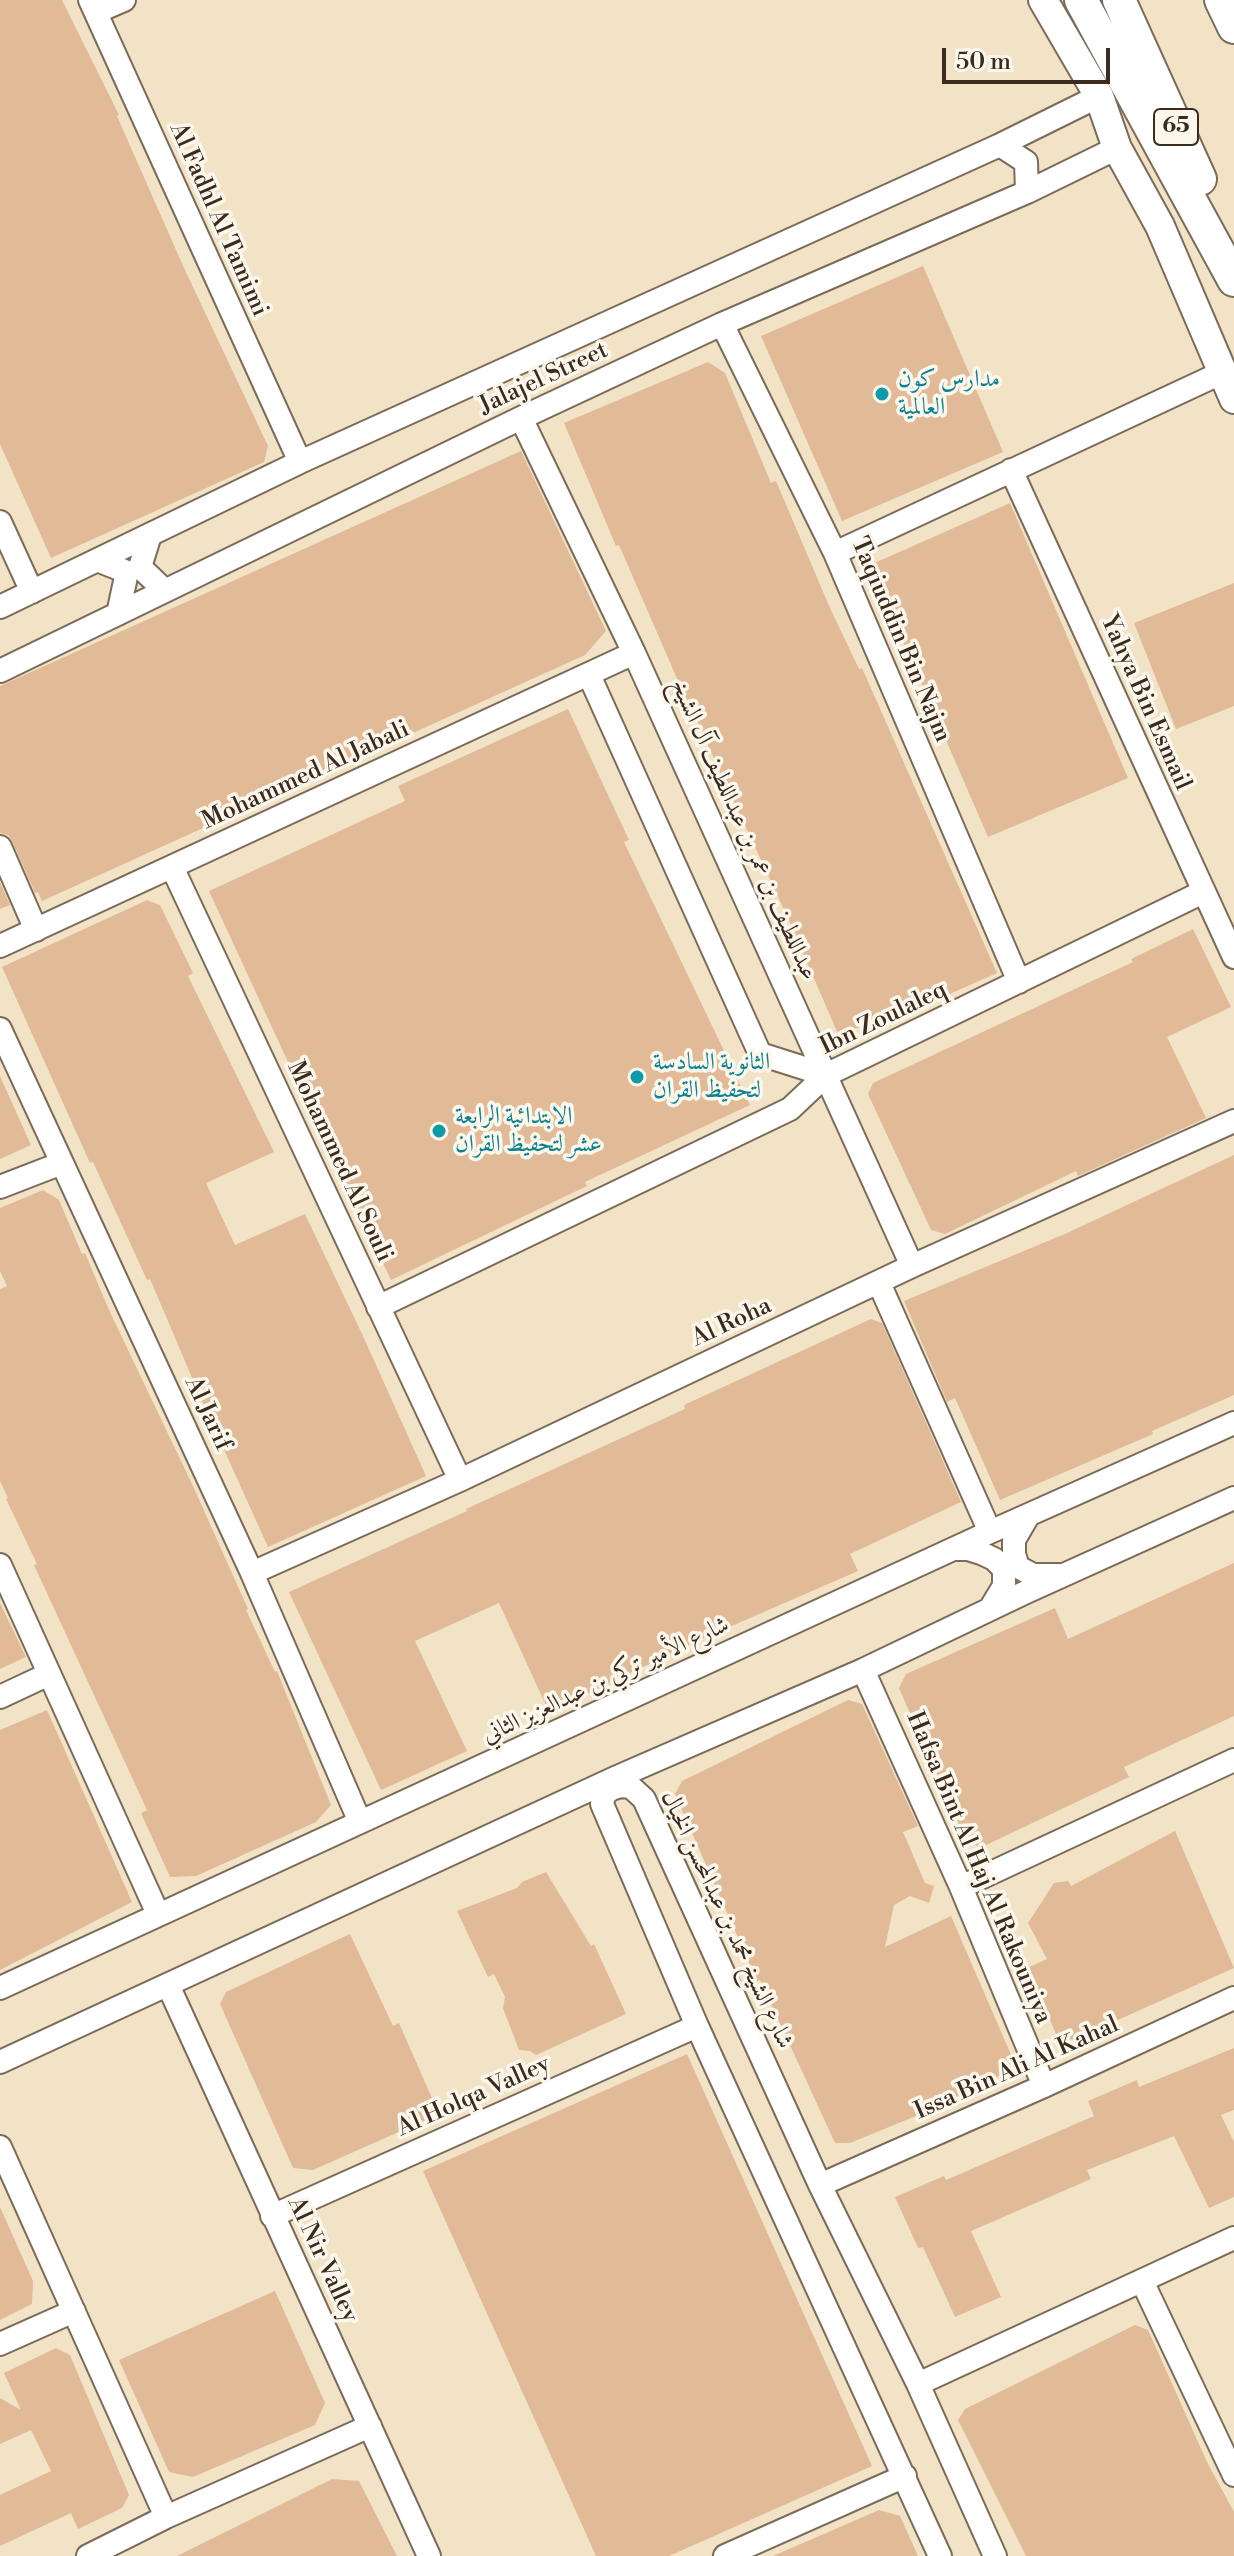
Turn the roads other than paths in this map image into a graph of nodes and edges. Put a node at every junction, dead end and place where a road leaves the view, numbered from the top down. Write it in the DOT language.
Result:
graph roads {
  1 [pos="124,0"];
  2 [pos="1043,0"];
  3 [pos="1081,0"];
  4 [pos="1119,0"];
  5 [pos="1221,0"];
  6 [pos="93,6"];
  7 [pos="1234,27"];
  8 [pos="1099,96"];
  9 [pos="1000,145"];
  10 [pos="1117,148"];
  11 [pos="1027,192"];
  12 [pos="1234,254"];
  13 [pos="1234,280"];
  14 [pos="722,324"];
  15 [pos="1221,373"];
  16 [pos="1234,399"];
  17 [pos="521,418"];
  18 [pos="300,462"];
  19 [pos="1011,470"];
  20 [pos="0,522"];
  21 [pos="150,535"];
  22 [pos="835,553"];
  23 [pos="97,560"];
  24 [pos="165,591"];
  25 [pos="32,592"];
  26 [pos="0,607"];
  27 [pos="118,614"];
  28 [pos="634,653"];
  29 [pos="0,671"];
  30 [pos="589,675"];
  31 [pos="0,847"];
  32 [pos="172,867"];
  33 [pos="1203,892"];
  34 [pos="36,930"];
  35 [pos="0,946"];
  36 [pos="1234,957"];
  37 [pos="1019,982"];
  38 [pos="0,1029"];
  39 [pos="826,1075"];
  40 [pos="1234,1121"];
  41 [pos="62,1163"];
  42 [pos="0,1187"];
  43 [pos="912,1266"];
  44 [pos="879,1283"];
  45 [pos="378,1307"];
  46 [pos="1234,1423"];
  47 [pos="460,1480"];
  48 [pos="1234,1498"];
  49 [pos="1028,1516"];
  50 [pos="990,1532"];
  51 [pos="955,1549"];
  52 [pos="0,1565"];
  53 [pos="252,1573"];
  54 [pos="1065,1575"];
  55 [pos="989,1610"];
  56 [pos="863,1670"];
  57 [pos="49,1674"];
  58 [pos="0,1697"];
  59 [pos="1234,1760"];
  60 [pos="360,1822"];
  61 [pos="961,1887"];
  62 [pos="158,1914"];
  63 [pos="168,1985"];
  64 [pos="0,1988"];
  65 [pos="1234,1998"];
  66 [pos="697,2026"];
  67 [pos="0,2062"];
  68 [pos="1044,2086"];
  69 [pos="0,2147"];
  70 [pos="820,2185"];
  71 [pos="272,2216"];
  72 [pos="1234,2238"];
  73 [pos="1142,2281"];
  74 [pos="74,2311"];
  75 [pos="0,2344"];
  76 [pos="918,2384"];
  77 [pos="370,2426"];
  78 [pos="1234,2475"];
  79 [pos="905,2476"];
  80 [pos="166,2517"];
  81 [pos="88,2556"];
  82 [pos="429,2556"];
  83 [pos="725,2556"];
  84 [pos="940,2556"];
  85 [pos="995,2556"];
  1 -- 6 [label="street"];
  2 -- 8 [label="main road"];
  3 -- 13 [label="highway"];
  4 -- 12 [label="highway, 65"];
  5 -- 7 [label="highway"];
  6 -- 18 [label="street, Al Fadhl Al Tamimi"];
  8 -- 9 [label="street, Jalajel Street"];
  8 -- 10 [label="main road"];
  9 -- 11 [label="street"];
  9 -- 18 [label="street, Jalajel Street"];
  10 -- 11 [label="street, Jalajel Street"];
  10 -- 15 [label="main road"];
  11 -- 14 [label="street, Jalajel Street"];
  14 -- 17 [label="street, Jalajel Street"];
  14 -- 22 [label="street, Taqiuddin Bin Najm"];
  15 -- 16 [label="main road"];
  15 -- 19 [label="street"];
  17 -- 24 [label="street, Jalajel Street"];
  17 -- 28 [label="street, عبداللطيف بن عمر بن عبداللطيف آل الشيخ"];
  18 -- 21 [label="street, Jalajel Street"];
  19 -- 22 [label="street"];
  19 -- 33 [label="street, Yahya Bin Esmail"];
  20 -- 25 [label="street"];
  21 -- 23 [label="street, Jalajel Street"];
  21 -- 24 [label="street"];
  22 -- 37 [label="street, Taqiuddin Bin Najm"];
  23 -- 25 [label="street, Jalajel Street"];
  23 -- 27 [label="street"];
  24 -- 27 [label="street, Jalajel Street"];
  25 -- 26 [label="street, Jalajel Street"];
  27 -- 29 [label="street, Jalajel Street"];
  28 -- 30 [label="street, Mohammed Al Jabali"];
  28 -- 39 [label="street, عبداللطيف بن عمر بن عبداللطيف آل الشيخ"];
  30 -- 32 [label="street, Mohammed Al Jabali"];
  30 -- 39 [label="street"];
  31 -- 34 [label="street"];
  32 -- 34 [label="street, Mohammed Al Jabali"];
  32 -- 45 [label="street, Mohammed Al Souli"];
  33 -- 36 [label="street, Yahya Bin Esmail"];
  33 -- 37 [label="street, Ibn Zoulaleq"];
  34 -- 35 [label="street, Mohammed Al Jabali"];
  37 -- 39 [label="street, Ibn Zoulaleq"];
  38 -- 41 [label="street, Al Jarif"];
  39 -- 43 [label="street, عبداللطيف بن عمر بن عبداللطيف آل الشيخ"];
  39 -- 45 [label="street, Ibn Zoulaleq"];
  40 -- 43 [label="street, Al Roha"];
  41 -- 42 [label="street"];
  41 -- 53 [label="street, Al Jarif"];
  43 -- 44 [label="street, Al Roha"];
  44 -- 47 [label="street, Al Roha"];
  44 -- 50 [label="street"];
  45 -- 47 [label="street, Mohammed Al Souli"];
  46 -- 49 [label="street, شارع الأمير تركي بن عبدالعزيز الثاني"];
  47 -- 53 [label="street, Al Roha"];
  48 -- 54 [label="street"];
  49 -- 50 [label="street, شارع الأمير تركي بن عبدالعزيز الثاني"];
  49 -- 54 [label="street"];
  50 -- 51 [label="street, شارع الأمير تركي بن عبدالعزيز الثاني"];
  51 -- 55 [label="street"];
  51 -- 60 [label="street, شارع الأمير تركي بن عبدالعزيز الثاني"];
  52 -- 57 [label="street"];
  53 -- 60 [label="street, Al Jarif"];
  54 -- 55 [label="street"];
  55 -- 56 [label="street"];
  56 -- 61 [label="street, Hafsa Bint Al Haj Al Rakouniya"];
  56 -- 63 [label="street"];
  57 -- 58 [label="street"];
  57 -- 62 [label="street"];
  59 -- 61 [label="street"];
  60 -- 62 [label="street, شارع الأمير تركي بن عبدالعزيز الثاني"];
  61 -- 68 [label="street, Hafsa Bint Al Haj Al Rakouniya"];
  62 -- 64 [label="street, شارع الأمير تركي بن عبدالعزيز الثاني"];
  63 -- 67 [label="street"];
  63 -- 71 [label="street, Al Nir Valley"];
  65 -- 68 [label="street, Issa Bin Ali Al Kahal"];
  66 -- 70 [label="street, شارع الشيخ محمد بن عبدالمحسن الخيال"];
  66 -- 71 [label="street, Al Holqa Valley"];
  66 -- 79 [label="street, شارع الشيخ محمد بن عبدالمحسن الخيال"];
  68 -- 70 [label="street, Issa Bin Ali Al Kahal"];
  69 -- 74 [label="street"];
  70 -- 76 [label="street, شارع الشيخ محمد بن عبدالمحسن الخيال"];
  71 -- 77 [label="street, Al Nir Valley"];
  72 -- 73 [label="street"];
  73 -- 76 [label="street"];
  73 -- 78 [label="street"];
  74 -- 75 [label="street"];
  74 -- 80 [label="street"];
  76 -- 85 [label="street, شارع الشيخ محمد بن عبدالمحسن الخيال"];
  77 -- 80 [label="street"];
  77 -- 82 [label="street, Al Nir Valley"];
  79 -- 83 [label="street"];
  79 -- 84 [label="street, شارع الشيخ محمد بن عبدالمحسن الخيال"];
  80 -- 81 [label="street"];
}
